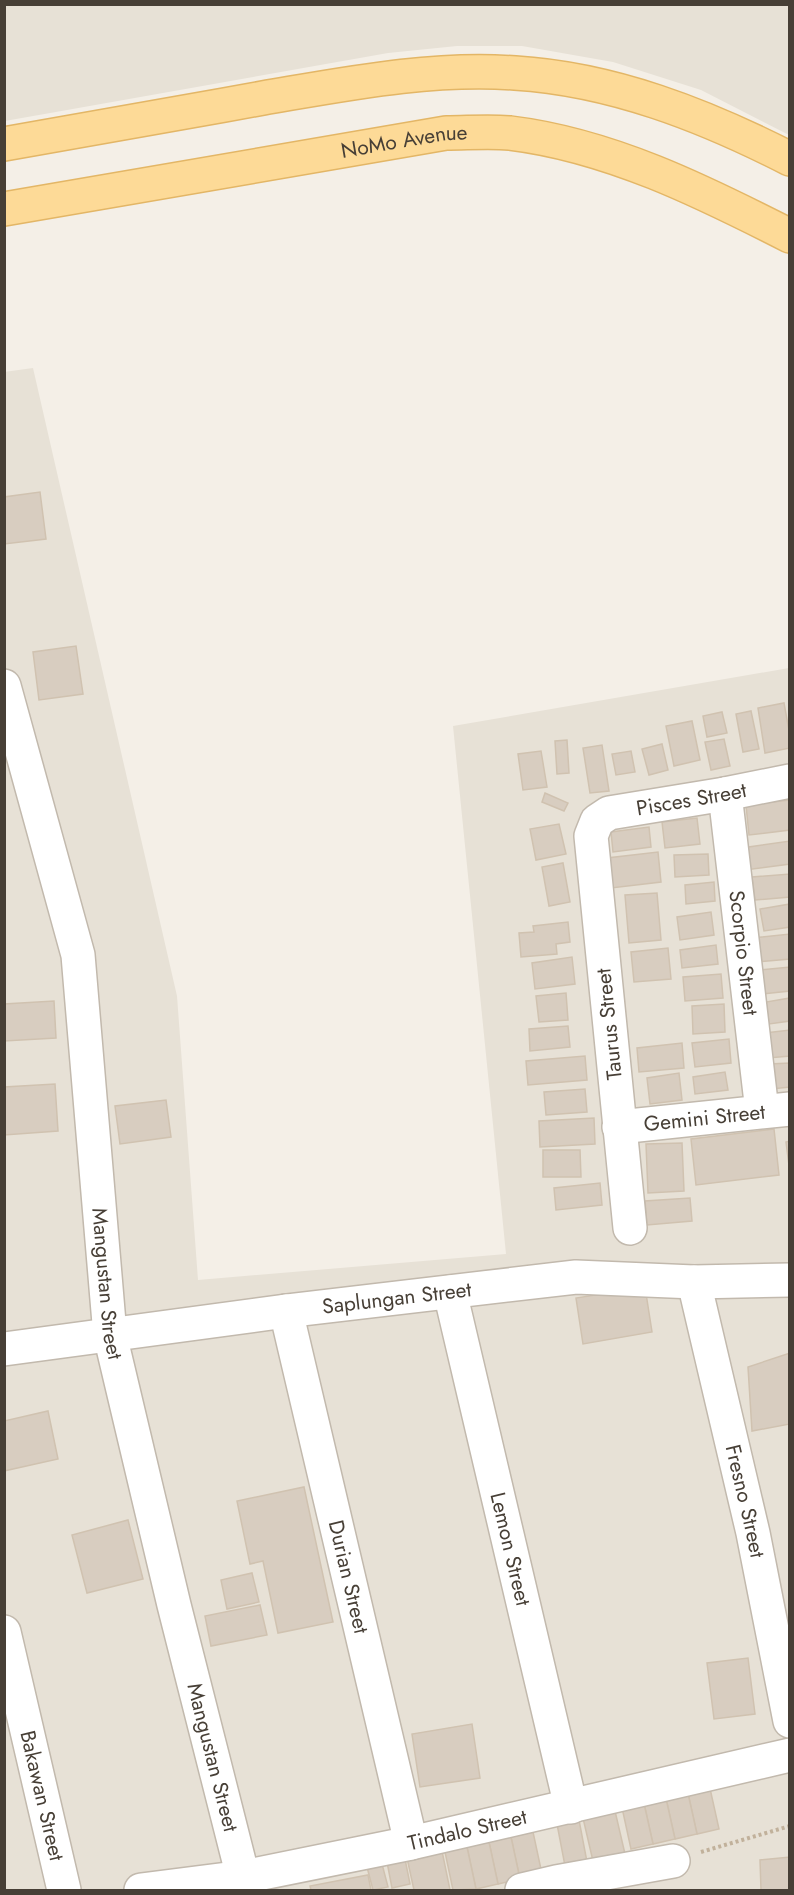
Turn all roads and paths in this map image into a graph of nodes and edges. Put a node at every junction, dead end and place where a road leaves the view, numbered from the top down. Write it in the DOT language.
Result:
graph roads {
  1 [pos="4,144"];
  2 [pos="789,159"];
  3 [pos="4,209"];
  4 [pos="789,236"];
  5 [pos="4,686"];
  6 [pos="789,781"];
  7 [pos="725,794"];
  8 [pos="597,821"];
  9 [pos="776,1110"];
  10 [pos="619,1127"];
  11 [pos="630,1228"];
  12 [pos="789,1280"];
  13 [pos="694,1282"];
  14 [pos="450,1292"];
  15 [pos="286,1311"];
  16 [pos="110,1335"];
  17 [pos="4,1349"];
  18 [pos="4,1632"];
  19 [pos="789,1721"];
  20 [pos="789,1755"];
  21 [pos="571,1807"];
  22 [pos="789,1826"];
  23 [pos="411,1843"];
  24 [pos="673,1861"];
  25 [pos="243,1877"];
  26 [pos="64,1890"];
  27 [pos="141,1890"];
  28 [pos="522,1890"];
  1 -- 2 [label="main road"];
  3 -- 4 [label="main road, NoMo Avenue"];
  5 -- 16 [label="street, Mangustan Street"];
  6 -- 7 [label="street, Pisces Street"];
  7 -- 8 [label="street, Pisces Street"];
  7 -- 9 [label="street, Scorpio Street"];
  8 -- 10 [label="street, Taurus Street"];
  9 -- 10 [label="street, Gemini Street"];
  10 -- 11 [label="street, Taurus Street"];
  12 -- 13 [label="street, Saplungan Street"];
  13 -- 14 [label="street, Saplungan Street"];
  13 -- 19 [label="street, Fresno Street"];
  14 -- 15 [label="street, Saplungan Street"];
  14 -- 21 [label="street, Lemon Street"];
  15 -- 16 [label="street, Saplungan Street"];
  15 -- 23 [label="street, Durian Street"];
  16 -- 17 [label="street, Saplungan Street"];
  16 -- 25 [label="street, Mangustan Street"];
  18 -- 26 [label="street, Bakawan Street"];
  20 -- 21 [label="street, Tindalo Street"];
  21 -- 23 [label="street, Tindalo Street"];
  22 -- 24 [label="path"];
  23 -- 25 [label="street, Tindalo Street"];
  24 -- 28 [label="street"];
  25 -- 27 [label="street, Tindalo Street"];
}
